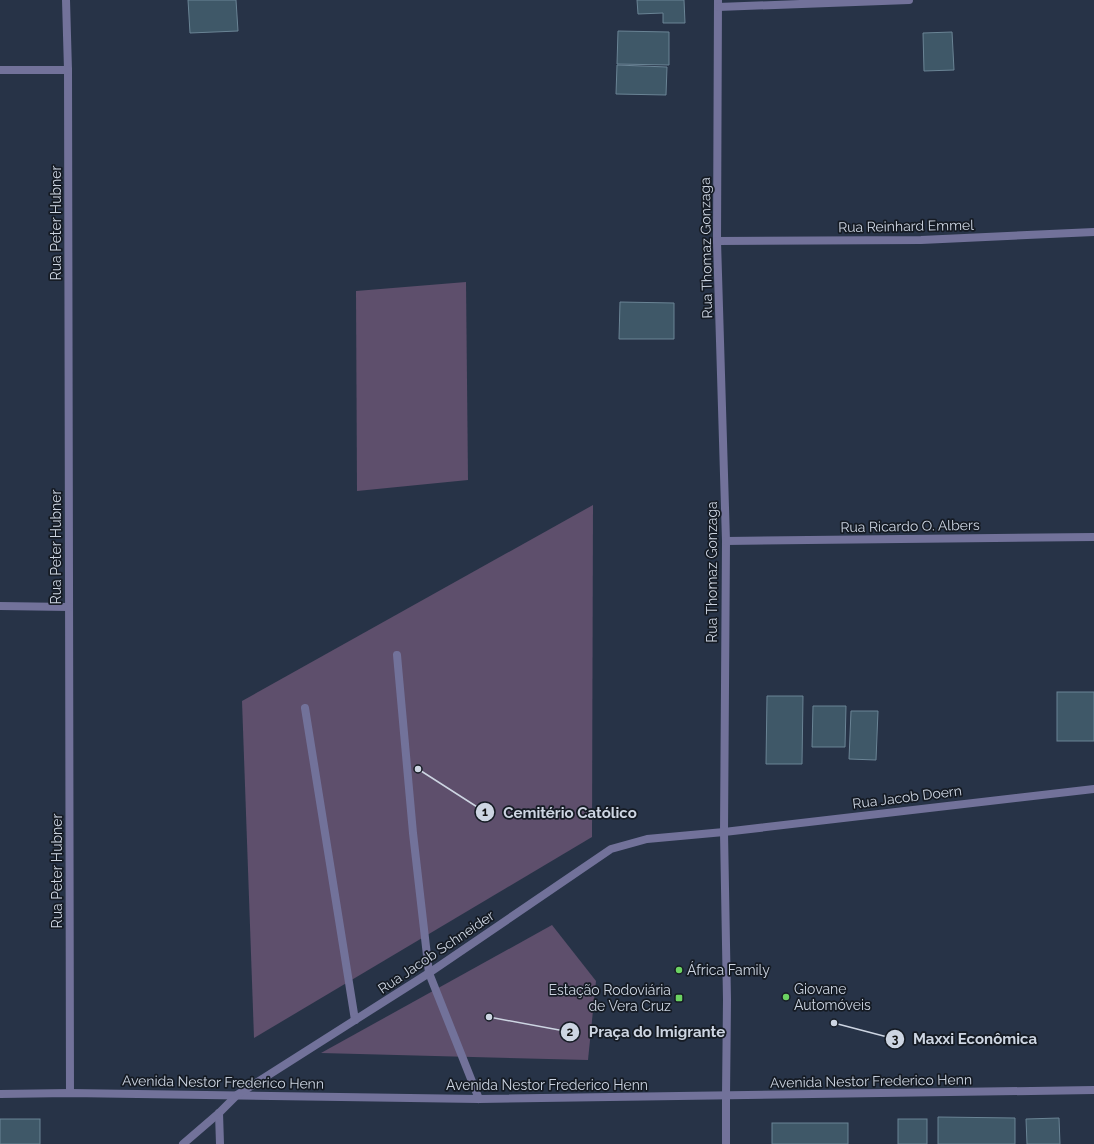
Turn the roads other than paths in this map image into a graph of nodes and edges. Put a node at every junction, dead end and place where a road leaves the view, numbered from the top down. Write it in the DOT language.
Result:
graph roads {
  1 [pos="66,0"];
  2 [pos="909,0"];
  3 [pos="718,4"];
  4 [pos="0,70"];
  5 [pos="68,70"];
  6 [pos="1094,232"];
  7 [pos="718,241"];
  8 [pos="1094,537"];
  9 [pos="726,541"];
  10 [pos="0,606"];
  11 [pos="69,608"];
  12 [pos="397,656"];
  13 [pos="305,708"];
  14 [pos="1094,789"];
  15 [pos="724,832"];
  16 [pos="429,973"];
  17 [pos="355,1020"];
  18 [pos="1094,1090"];
  19 [pos="70,1093"];
  20 [pos="0,1094"];
  21 [pos="237,1095"];
  22 [pos="726,1096"];
  23 [pos="479,1099"];
  24 [pos="219,1114"];
  25 [pos="183,1144"];
  26 [pos="220,1144"];
  27 [pos="726,1144"];
  1 -- 5 [label="street, Rua Peter Hubner"];
  2 -- 3 [label="street"];
  3 -- 7 [label="street, Rua Thomaz Gonzaga"];
  4 -- 5 [label="street"];
  5 -- 11 [label="street, Rua Peter Hubner"];
  6 -- 7 [label="street, Rua Reinhard Emmel"];
  7 -- 9 [label="street, Rua Thomaz Gonzaga"];
  8 -- 9 [label="street, Rua Ricardo O. Albers"];
  9 -- 15 [label="street, Rua Thomaz Gonzaga"];
  10 -- 11 [label="street"];
  11 -- 19 [label="street, Rua Peter Hubner"];
  12 -- 16 [label="street"];
  13 -- 17 [label="street"];
  14 -- 15 [label="street, Rua Jacob Doern"];
  15 -- 16 [label="street, Rua Jacob Schneider"];
  15 -- 22 [label="street, Rua Thomaz Gonzaga"];
  16 -- 17 [label="street, Rua Jacob Schneider"];
  16 -- 23 [label="street"];
  17 -- 21 [label="street, Rua Jacob Schneider"];
  18 -- 22 [label="street, Avenida Nestor Frederico Henn"];
  19 -- 20 [label="street, Avenida Nestor Frederico Henn"];
  19 -- 21 [label="street, Avenida Nestor Frederico Henn"];
  21 -- 23 [label="street, Avenida Nestor Frederico Henn"];
  21 -- 24 [label="street, Rua Jacob Schneider"];
  22 -- 23 [label="street, Avenida Nestor Frederico Henn"];
  22 -- 27 [label="street, Rua Thomaz Gonzaga"];
  24 -- 25 [label="street, Rua Jacob Schneider"];
  24 -- 26 [label="street"];
}
